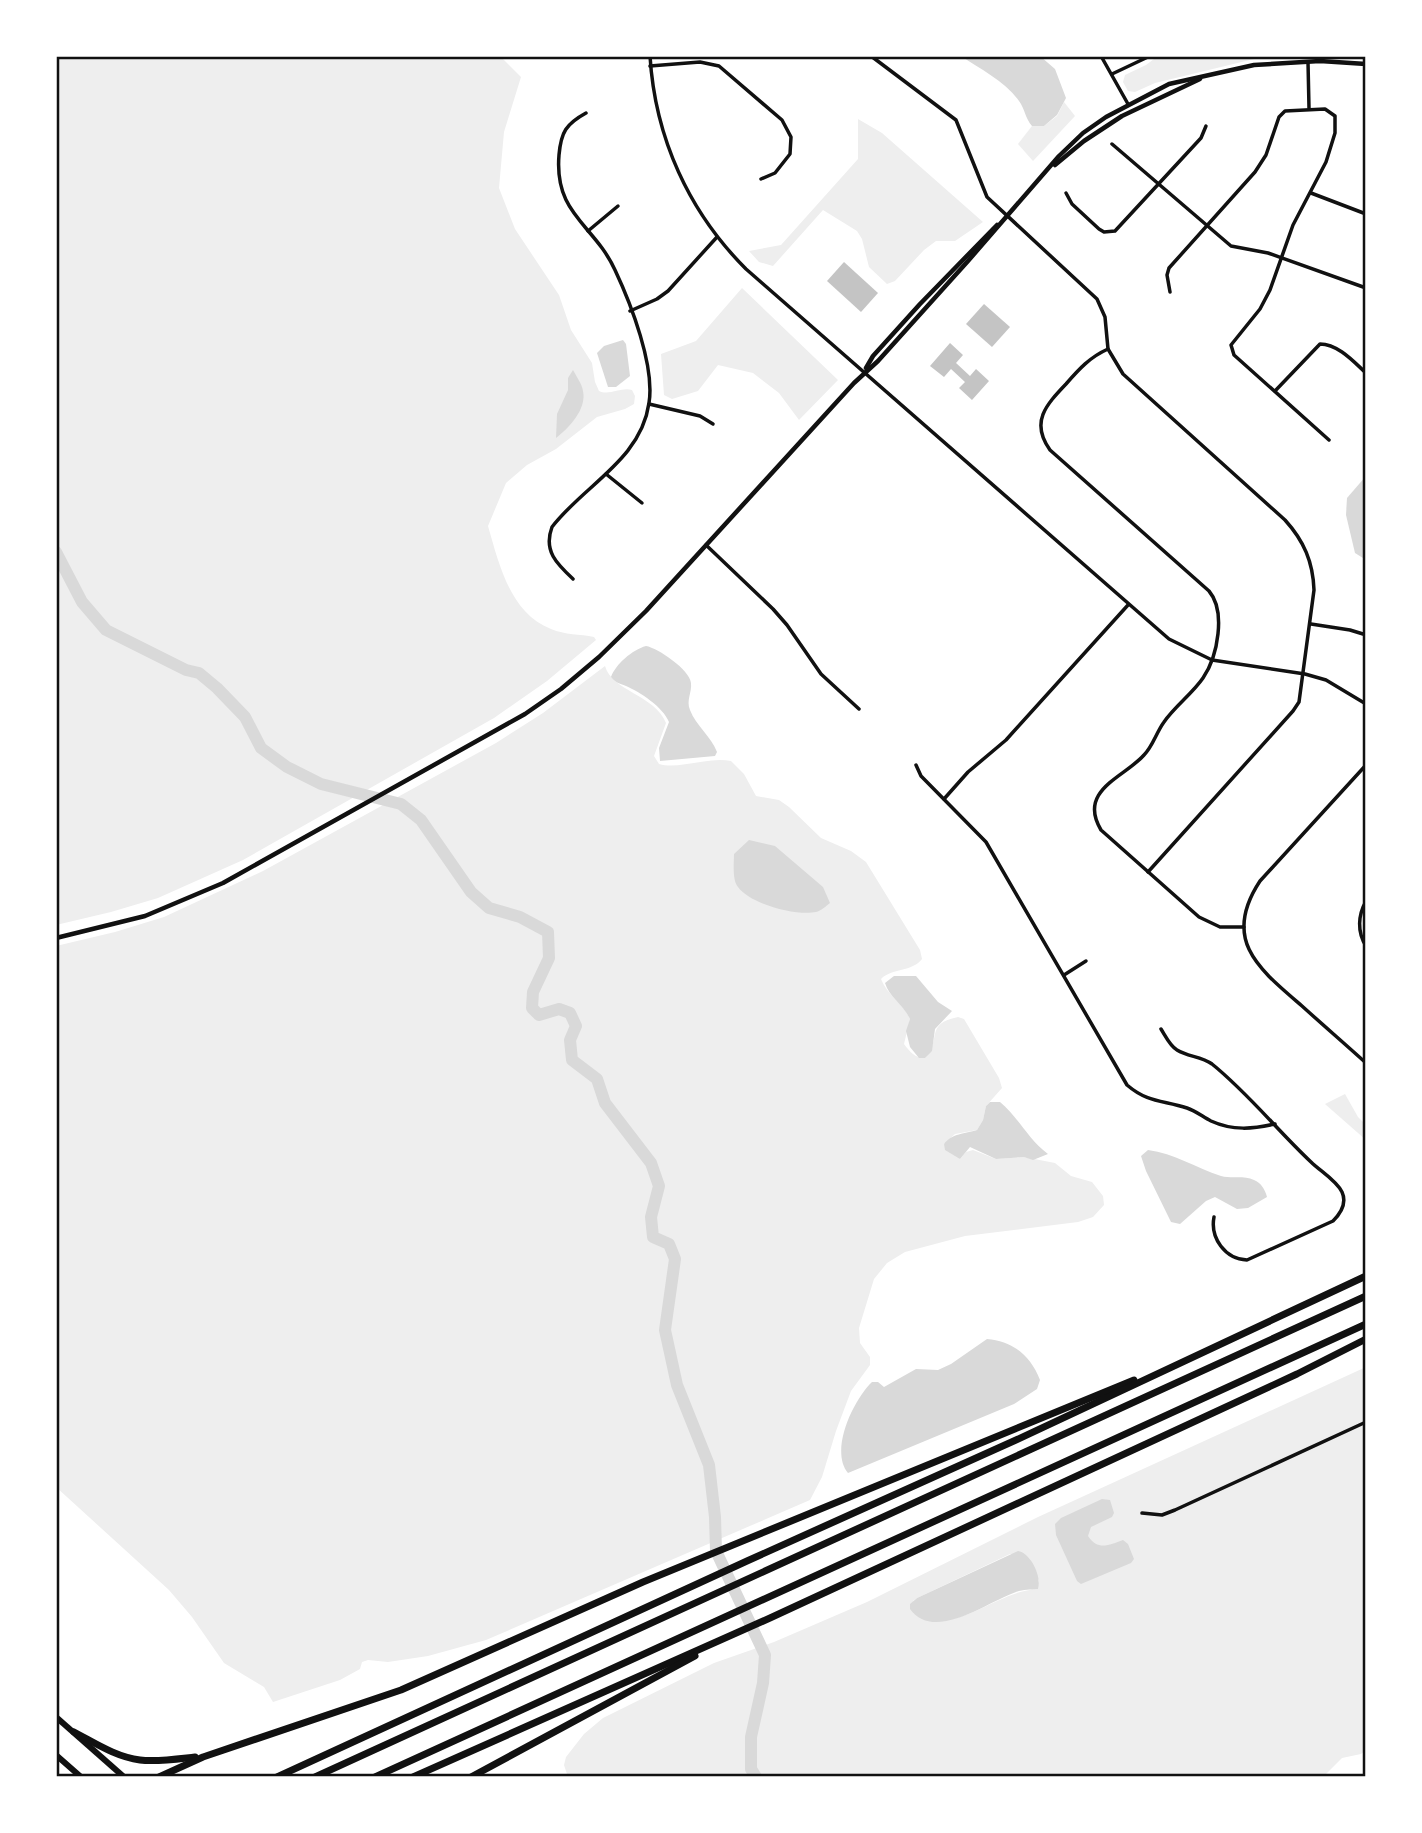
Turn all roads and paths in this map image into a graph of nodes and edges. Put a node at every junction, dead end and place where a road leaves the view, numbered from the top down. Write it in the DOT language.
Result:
graph roads {
  1 [pos="650,56"];
  2 [pos="871,56"];
  3 [pos="1101,56"];
  4 [pos="1150,56"];
  5 [pos="1308,61"];
  6 [pos="1366,64"];
  7 [pos="650,66"];
  8 [pos="1112,74"];
  9 [pos="1211,75"];
  10 [pos="1128,104"];
  11 [pos="1309,108"];
  12 [pos="1132,110"];
  13 [pos="586,113"];
  14 [pos="1206,126"];
  15 [pos="1112,144"];
  16 [pos="1049,170"];
  17 [pos="761,179"];
  18 [pos="1158,185"];
  19 [pos="1066,192"];
  20 [pos="1311,192"];
  21 [pos="618,206"];
  22 [pos="1366,214"];
  23 [pos="1007,215"];
  24 [pos="1206,226"];
  25 [pos="588,231"];
  26 [pos="717,237"];
  27 [pos="1281,258"];
  28 [pos="1366,288"];
  29 [pos="1170,292"];
  30 [pos="630,311"];
  31 [pos="1108,349"];
  32 [pos="864,372"];
  33 [pos="1366,373"];
  34 [pos="1275,391"];
  35 [pos="649,404"];
  36 [pos="713,424"];
  37 [pos="1329,440"];
  38 [pos="606,474"];
  39 [pos="642,503"];
  40 [pos="706,545"];
  41 [pos="573,579"];
  42 [pos="1128,604"];
  43 [pos="1311,624"];
  44 [pos="1363,635"];
  45 [pos="1212,660"];
  46 [pos="1305,674"];
  47 [pos="1366,704"];
  48 [pos="859,709"];
  49 [pos="916,765"];
  50 [pos="1366,765"];
  51 [pos="944,799"];
  52 [pos="1148,872"];
  53 [pos="1366,901"];
  54 [pos="1244,928"];
  55 [pos="56,938"];
  56 [pos="1366,946"];
  57 [pos="1086,961"];
  58 [pos="1064,975"];
  59 [pos="1161,1029"];
  60 [pos="1366,1063"];
  61 [pos="1275,1124"];
  62 [pos="1214,1217"];
  63 [pos="1366,1276"];
  64 [pos="1366,1296"];
  65 [pos="1366,1324"];
  66 [pos="1366,1339"];
  67 [pos="1177,1363"];
  68 [pos="1366,1422"];
  69 [pos="1142,1513"];
  70 [pos="736,1633"];
  71 [pos="56,1717"];
  72 [pos="74,1732"];
  73 [pos="56,1755"];
  74 [pos="203,1757"];
  75 [pos="81,1777"];
  76 [pos="124,1777"];
  77 [pos="159,1777"];
  78 [pos="278,1777"];
  79 [pos="315,1777"];
  80 [pos="375,1777"];
  81 [pos="413,1777"];
  82 [pos="471,1777"];
  1 -- 7 [label="street"];
  2 -- 23 [label="street"];
  3 -- 8 [label="street"];
  4 -- 8 [label="street"];
  5 -- 6 [label="street"];
  5 -- 9 [label="street"];
  5 -- 11 [label="street"];
  7 -- 17 [label="street"];
  7 -- 26 [label="street"];
  8 -- 10 [label="street"];
  9 -- 10 [label="street"];
  9 -- 12 [label="street"];
  10 -- 12 [label="street"];
  10 -- 16 [label="street"];
  11 -- 20 [label="street"];
  11 -- 24 [label="street"];
  12 -- 16 [label="street"];
  13 -- 25 [label="street"];
  14 -- 18 [label="street"];
  15 -- 18 [label="street"];
  16 -- 23 [label="street"];
  18 -- 19 [label="street"];
  18 -- 24 [label="street"];
  20 -- 22 [label="street"];
  20 -- 27 [label="street"];
  21 -- 25 [label="street"];
  23 -- 31 [label="street"];
  23 -- 32 [label="street"];
  24 -- 27 [label="street"];
  24 -- 29 [label="street"];
  25 -- 30 [label="street"];
  26 -- 30 [label="street"];
  26 -- 32 [label="street"];
  27 -- 28 [label="street"];
  27 -- 34 [label="street"];
  30 -- 35 [label="street"];
  31 -- 43 [label="street"];
  31 -- 45 [label="street"];
  32 -- 40 [label="street"];
  32 -- 42 [label="street"];
  33 -- 34 [label="street"];
  34 -- 37 [label="street"];
  35 -- 36 [label="street"];
  35 -- 38 [label="street"];
  38 -- 39 [label="street"];
  38 -- 41 [label="street"];
  40 -- 48 [label="street"];
  40 -- 55 [label="street"];
  42 -- 45 [label="street"];
  42 -- 51 [label="street"];
  43 -- 44 [label="street"];
  43 -- 46 [label="street"];
  45 -- 46 [label="street"];
  45 -- 52 [label="street"];
  46 -- 47 [label="street"];
  46 -- 52 [label="street"];
  49 -- 51 [label="street"];
  50 -- 54 [label="street"];
  51 -- 58 [label="street"];
  52 -- 54 [label="street"];
  53 -- 56 [label="street"];
  54 -- 60 [label="street"];
  57 -- 58 [label="street"];
  58 -- 61 [label="street"];
  59 -- 61 [label="street"];
  61 -- 62 [label="street"];
  63 -- 67 [label="highway"];
  64 -- 79 [label="highway"];
  65 -- 80 [label="highway"];
  66 -- 70 [label="highway"];
  67 -- 74 [label="highway"];
  67 -- 78 [label="highway"];
  68 -- 69 [label="street"];
  70 -- 81 [label="highway"];
  70 -- 82 [label="highway"];
  71 -- 72 [label="main road"];
  72 -- 74 [label="highway"];
  72 -- 76 [label="main road"];
  73 -- 75 [label="main road"];
  74 -- 77 [label="highway"];
}
